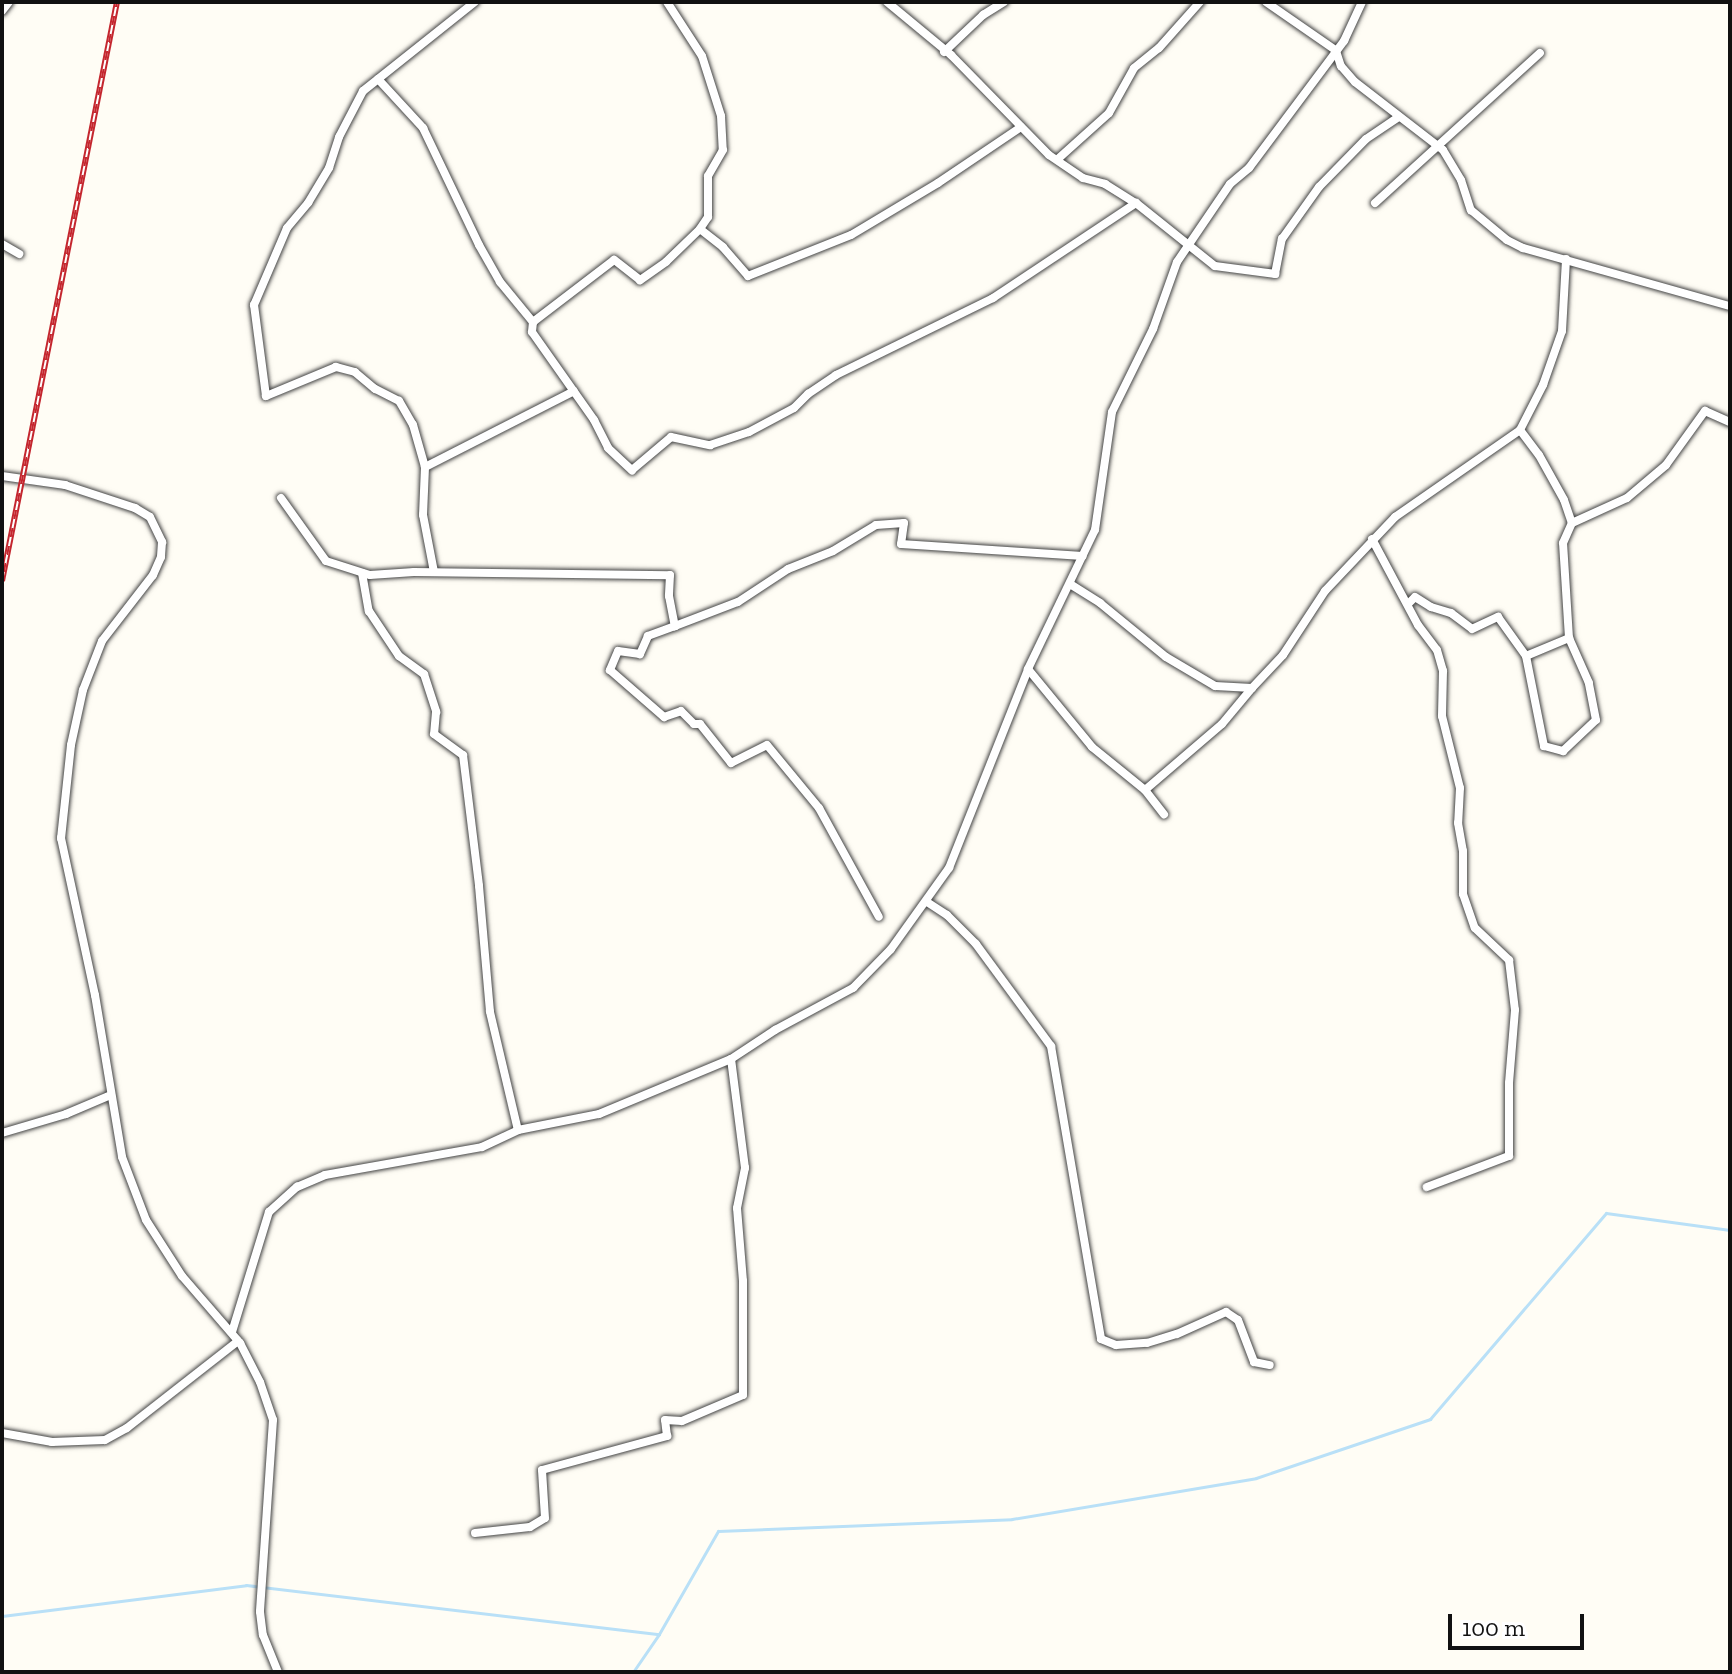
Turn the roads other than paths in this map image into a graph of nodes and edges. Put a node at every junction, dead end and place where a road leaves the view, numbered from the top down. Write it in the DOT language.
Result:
graph roads {
  1 [pos="9,2"];
  2 [pos="475,2"];
  3 [pos="667,2"];
  4 [pos="887,2"];
  5 [pos="1004,2"];
  6 [pos="1200,2"];
  7 [pos="1266,2"];
  8 [pos="1362,2"];
  9 [pos="2,11"];
  10 [pos="1335,50"];
  11 [pos="944,52"];
  12 [pos="1540,53"];
  13 [pos="378,79"];
  14 [pos="1399,117"];
  15 [pos="1021,127"];
  16 [pos="1438,146"];
  17 [pos="1059,158"];
  18 [pos="1136,203"];
  19 [pos="1375,203"];
  20 [pos="700,229"];
  21 [pos="2,244"];
  22 [pos="1187,244"];
  23 [pos="19,254"];
  24 [pos="1566,259"];
  25 [pos="1730,306"];
  26 [pos="533,322"];
  27 [pos="574,391"];
  28 [pos="1730,422"];
  29 [pos="1520,430"];
  30 [pos="425,467"];
  31 [pos="2,476"];
  32 [pos="281,498"];
  33 [pos="1572,523"];
  34 [pos="1372,539"];
  35 [pos="1083,556"];
  36 [pos="434,572"];
  37 [pos="362,573"];
  38 [pos="1070,584"];
  39 [pos="1409,603"];
  40 [pos="675,626"];
  41 [pos="1569,638"];
  42 [pos="1526,656"];
  43 [pos="1028,669"];
  44 [pos="1252,688"];
  45 [pos="1145,790"];
  46 [pos="1164,814"];
  47 [pos="927,902"];
  48 [pos="879,917"];
  49 [pos="731,1059"];
  50 [pos="111,1095"];
  51 [pos="518,1130"];
  52 [pos="2,1133"];
  53 [pos="1427,1187"];
  54 [pos="239,1317"];
  55 [pos="223,1320"];
  56 [pos="232,1332"];
  57 [pos="238,1341"];
  58 [pos="1270,1365"];
  59 [pos="2,1433"];
  60 [pos="475,1533"];
  61 [pos="278,1672"];
  1 -- 9 [label="street"];
  2 -- 13 [label="street"];
  3 -- 20 [label="street"];
  4 -- 11 [label="street"];
  5 -- 11 [label="street"];
  6 -- 17 [label="street"];
  7 -- 10 [label="street"];
  8 -- 10 [label="street"];
  10 -- 14 [label="street"];
  10 -- 22 [label="street"];
  11 -- 15 [label="street"];
  12 -- 16 [label="street"];
  13 -- 26 [label="street"];
  13 -- 30 [label="street"];
  14 -- 16 [label="street"];
  14 -- 22 [label="street"];
  15 -- 17 [label="street"];
  15 -- 20 [label="street"];
  16 -- 19 [label="street"];
  16 -- 24 [label="street"];
  17 -- 18 [label="street"];
  18 -- 22 [label="street"];
  18 -- 27 [label="street"];
  20 -- 26 [label="street"];
  21 -- 23 [label="street"];
  22 -- 35 [label="street"];
  24 -- 25 [label="street"];
  24 -- 29 [label="street"];
  26 -- 27 [label="street"];
  27 -- 30 [label="street"];
  28 -- 33 [label="street"];
  29 -- 33 [label="street"];
  29 -- 34 [label="street"];
  30 -- 36 [label="street"];
  31 -- 50 [label="street"];
  32 -- 37 [label="street"];
  33 -- 41 [label="street"];
  34 -- 39 [label="street"];
  34 -- 44 [label="street"];
  35 -- 38 [label="street"];
  35 -- 40 [label="street"];
  36 -- 37 [label="street"];
  36 -- 40 [label="street"];
  37 -- 51 [label="street"];
  38 -- 43 [label="street"];
  38 -- 44 [label="street"];
  39 -- 42 [label="street"];
  39 -- 53 [label="street"];
  40 -- 48 [label="street"];
  41 -- 42 [label="street"];
  41 -- 42 [label="street"];
  43 -- 45 [label="street"];
  43 -- 47 [label="street"];
  44 -- 45 [label="street"];
  45 -- 46 [label="street"];
  47 -- 49 [label="street"];
  47 -- 58 [label="street"];
  49 -- 51 [label="street"];
  49 -- 60 [label="street"];
  50 -- 52 [label="street"];
  50 -- 55 [label="street"];
  51 -- 54 [label="street"];
  54 -- 55 [label="street"];
  54 -- 56 [label="street"];
  55 -- 56 [label="street"];
  56 -- 57 [label="street"];
  57 -- 59 [label="street"];
  57 -- 61 [label="street"];
}
